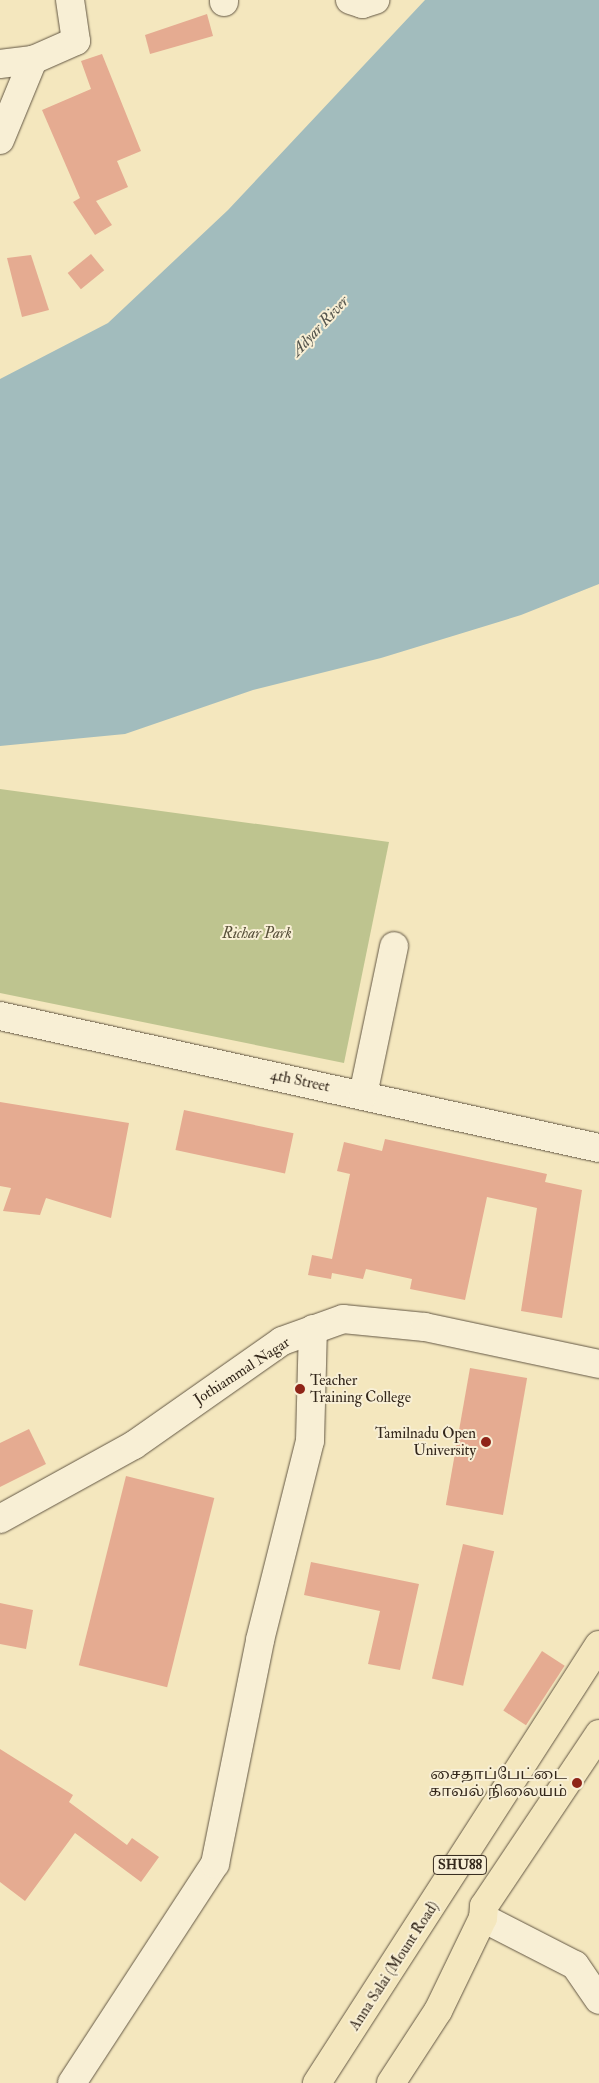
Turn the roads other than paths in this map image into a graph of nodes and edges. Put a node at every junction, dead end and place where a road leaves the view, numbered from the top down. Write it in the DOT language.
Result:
graph roads {
  1 [pos="70,0"];
  2 [pos="350,0"];
  3 [pos="375,0"];
  4 [pos="33,60"];
  5 [pos="0,64"];
  6 [pos="0,140"];
  7 [pos="394,946"];
  8 [pos="0,1016"];
  9 [pos="363,1095"];
  10 [pos="599,1148"];
  11 [pos="313,1329"];
  12 [pos="599,1364"];
  13 [pos="0,1520"];
  14 [pos="599,1645"];
  15 [pos="599,1734"];
  16 [pos="483,1918"];
  17 [pos="599,2000"];
  18 [pos="72,2083"];
  19 [pos="317,2083"];
  20 [pos="391,2083"];
  1 -- 4 [label="street"];
  2 -- 3 [label="street"];
  4 -- 5 [label="street"];
  4 -- 6 [label="street"];
  7 -- 9 [label="street"];
  8 -- 9 [label="street, 4th Street"];
  9 -- 10 [label="street, 4th Street"];
  11 -- 12 [label="street, Jothiammal Nagar"];
  11 -- 13 [label="street, Jothiammal Nagar"];
  11 -- 18 [label="street"];
  14 -- 19 [label="main road, Anna Salai (Mount Road) / SHU88"];
  15 -- 16 [label="main road, SHU88"];
  16 -- 17 [label="street"];
  16 -- 20 [label="main road, SHU88"];
}
